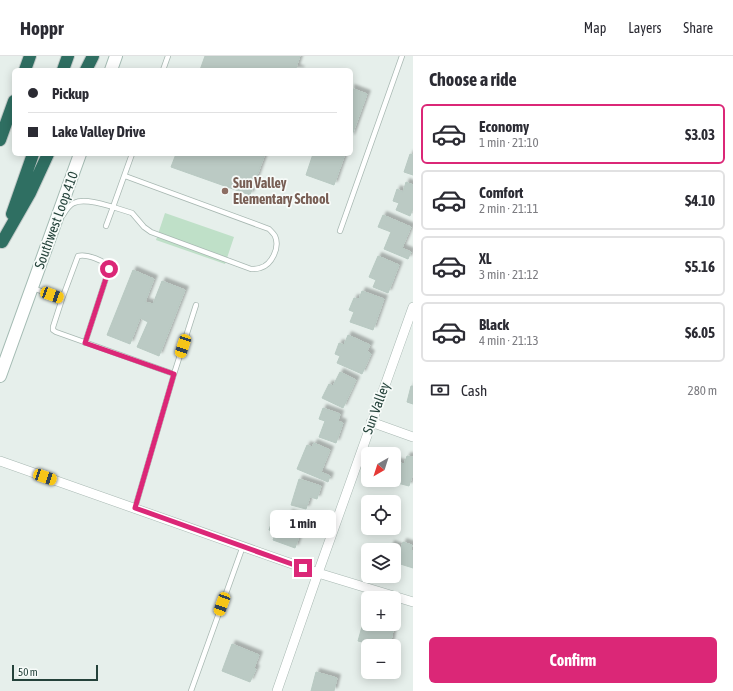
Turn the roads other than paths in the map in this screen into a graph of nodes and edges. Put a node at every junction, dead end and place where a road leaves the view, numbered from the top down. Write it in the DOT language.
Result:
graph roads {
  1 [pos="30,56"];
  2 [pos="68,56"];
  3 [pos="92,56"];
  4 [pos="116,56"];
  5 [pos="168,56"];
  6 [pos="402,56"];
  7 [pos="26,68"];
  8 [pos="64,68"];
  9 [pos="87,68"];
  10 [pos="112,68"];
  11 [pos="164,68"];
  12 [pos="12,107"];
  13 [pos="0,140"];
  14 [pos="32,156"];
  15 [pos="47,156"];
  16 [pos="79,156"];
  17 [pos="131,156"];
  18 [pos="124,176"];
  19 [pos="113,207"];
  20 [pos="54,225"];
  21 [pos="106,226"];
  22 [pos="340,231"];
  23 [pos="1,244"];
  24 [pos="31,288"];
  25 [pos="62,299"];
  26 [pos="196,305"];
  27 [pos="413,307"];
  28 [pos="85,343"];
  29 [pos="174,374"];
  30 [pos="0,376"];
  31 [pos="371,422"];
  32 [pos="413,437"];
  33 [pos="0,461"];
  34 [pos="135,508"];
  35 [pos="243,546"];
  36 [pos="318,573"];
  37 [pos="413,602"];
  38 [pos="191,691"];
  39 [pos="277,691"];
  1 -- 7 [label="highway"];
  2 -- 8 [label="highway"];
  3 -- 9 [label="highway"];
  4 -- 10 [label="main road"];
  5 -- 11 [label="lane"];
  6 -- 22 [label="lane"];
  12 -- 13 [label="highway"];
  14 -- 23 [label="highway"];
  15 -- 23 [label="highway"];
  16 -- 20 [label="main road, Southwest Loop 410"];
  17 -- 18 [label="lane"];
  18 -- 19 [label="lane"];
  18 -- 19 [label="lane"];
  19 -- 20 [label="lane"];
  19 -- 21 [label="lane"];
  20 -- 24 [label="main road, Southwest Loop 410"];
  24 -- 25 [label="lane"];
  24 -- 30 [label="main road, Southwest Loop 410"];
  25 -- 28 [label="lane"];
  25 -- 28 [label="lane"];
  26 -- 29 [label="lane"];
  27 -- 31 [label="street, Sun Valley"];
  28 -- 29 [label="lane"];
  29 -- 34 [label="lane"];
  31 -- 32 [label="street"];
  31 -- 36 [label="street, Sun Valley"];
  33 -- 34 [label="street"];
  34 -- 35 [label="street"];
  35 -- 36 [label="street"];
  35 -- 38 [label="lane"];
  36 -- 37 [label="street"];
  36 -- 39 [label="street, Sun Valley"];
}
